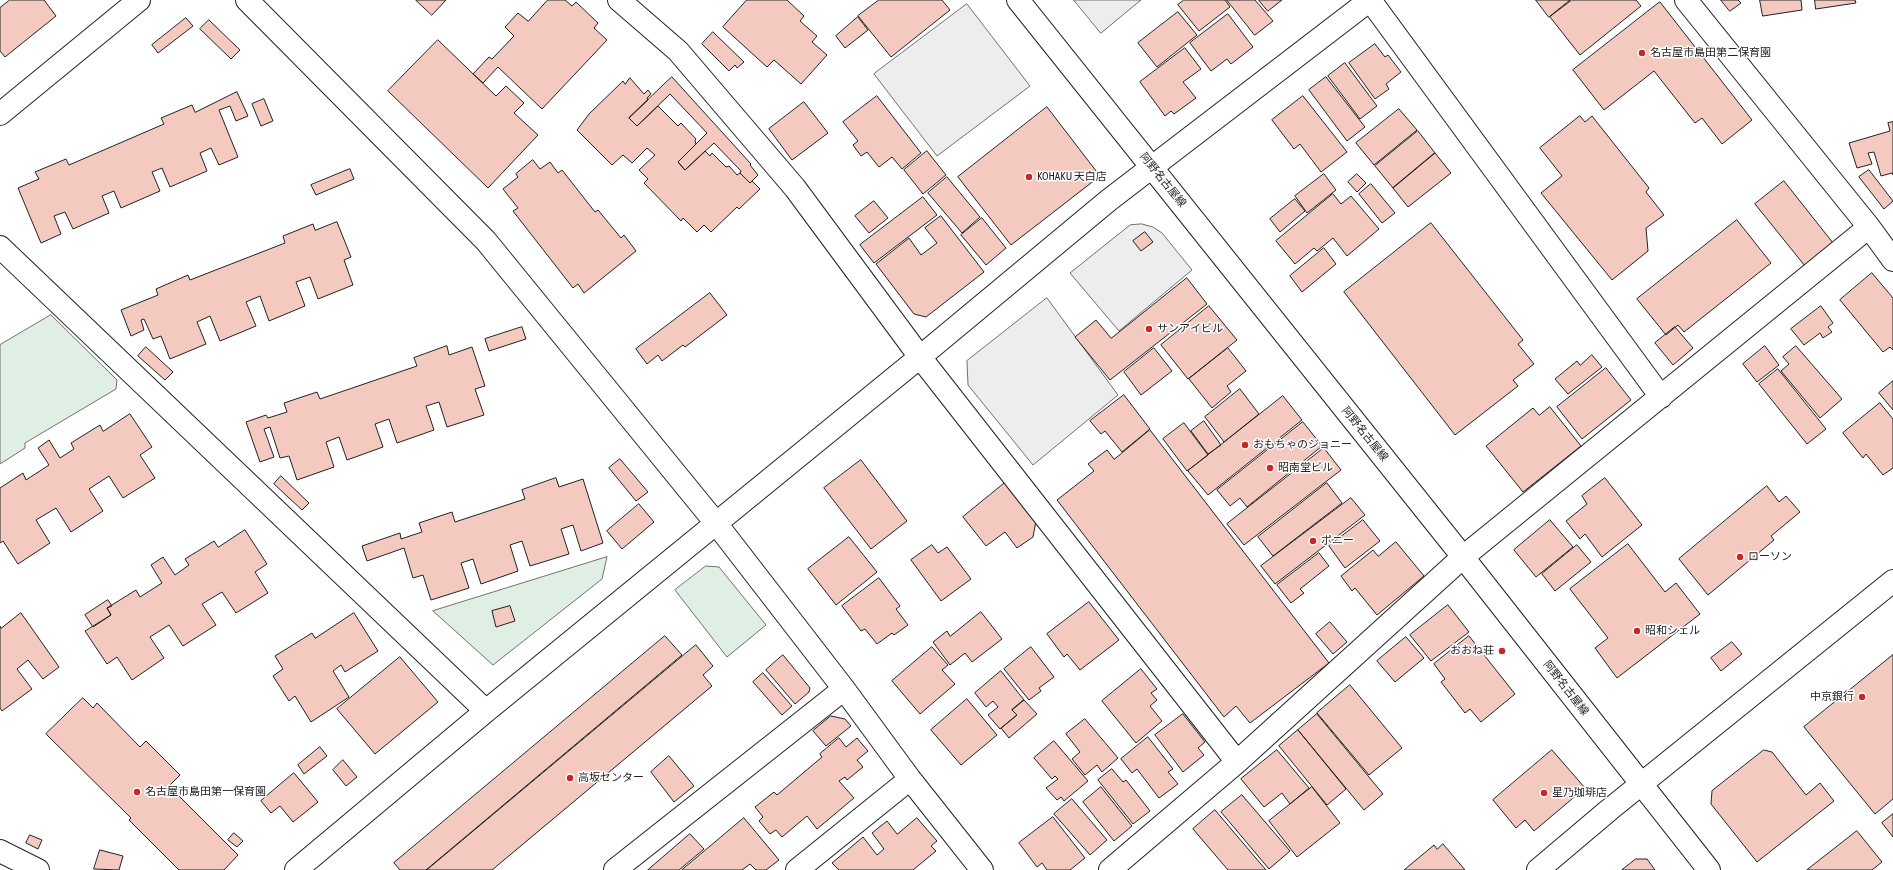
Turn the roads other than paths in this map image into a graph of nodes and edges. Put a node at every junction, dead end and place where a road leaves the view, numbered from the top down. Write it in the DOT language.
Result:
graph roads {
  1 [pos="139,0"];
  2 [pos="247,0"];
  3 [pos="619,0"];
  4 [pos="1018,0"];
  5 [pos="1370,0"];
  6 [pos="1686,0"];
  7 [pos="0,114"];
  8 [pos="1152,166"];
  9 [pos="1868,227"];
  10 [pos="0,247"];
  11 [pos="1893,260"];
  12 [pos="920,357"];
  13 [pos="1660,397"];
  14 [pos="715,522"];
  15 [pos="1463,557"];
  16 [pos="1893,581"];
  17 [pos="844,689"];
  18 [pos="486,711"];
  19 [pos="1237,762"];
  20 [pos="910,779"];
  21 [pos="1642,784"];
  22 [pos="0,852"];
  23 [pos="38,870"];
  24 [pos="296,870"];
  25 [pos="615,870"];
  26 [pos="797,870"];
  27 [pos="982,870"];
  28 [pos="1110,870"];
  29 [pos="1538,870"];
  30 [pos="1709,870"];
  1 -- 7 [label="street"];
  2 -- 14 [label="street"];
  3 -- 12 [label="street"];
  4 -- 8 [label="street, 阿野名古屋線"];
  5 -- 8 [label="street"];
  5 -- 13 [label="street"];
  6 -- 9 [label="street"];
  8 -- 12 [label="street"];
  8 -- 15 [label="street, 阿野名古屋線"];
  9 -- 11 [label="street"];
  9 -- 13 [label="street"];
  10 -- 18 [label="street"];
  12 -- 14 [label="street"];
  12 -- 19 [label="street"];
  13 -- 15 [label="street"];
  14 -- 17 [label="street"];
  14 -- 18 [label="street"];
  15 -- 19 [label="street"];
  15 -- 21 [label="street, 阿野名古屋線"];
  16 -- 21 [label="street"];
  17 -- 20 [label="street"];
  17 -- 25 [label="street"];
  18 -- 24 [label="street"];
  19 -- 28 [label="street"];
  20 -- 26 [label="street"];
  20 -- 27 [label="street"];
  21 -- 29 [label="street"];
  21 -- 30 [label="street, 阿野名古屋線"];
  22 -- 23 [label="street"];
}
